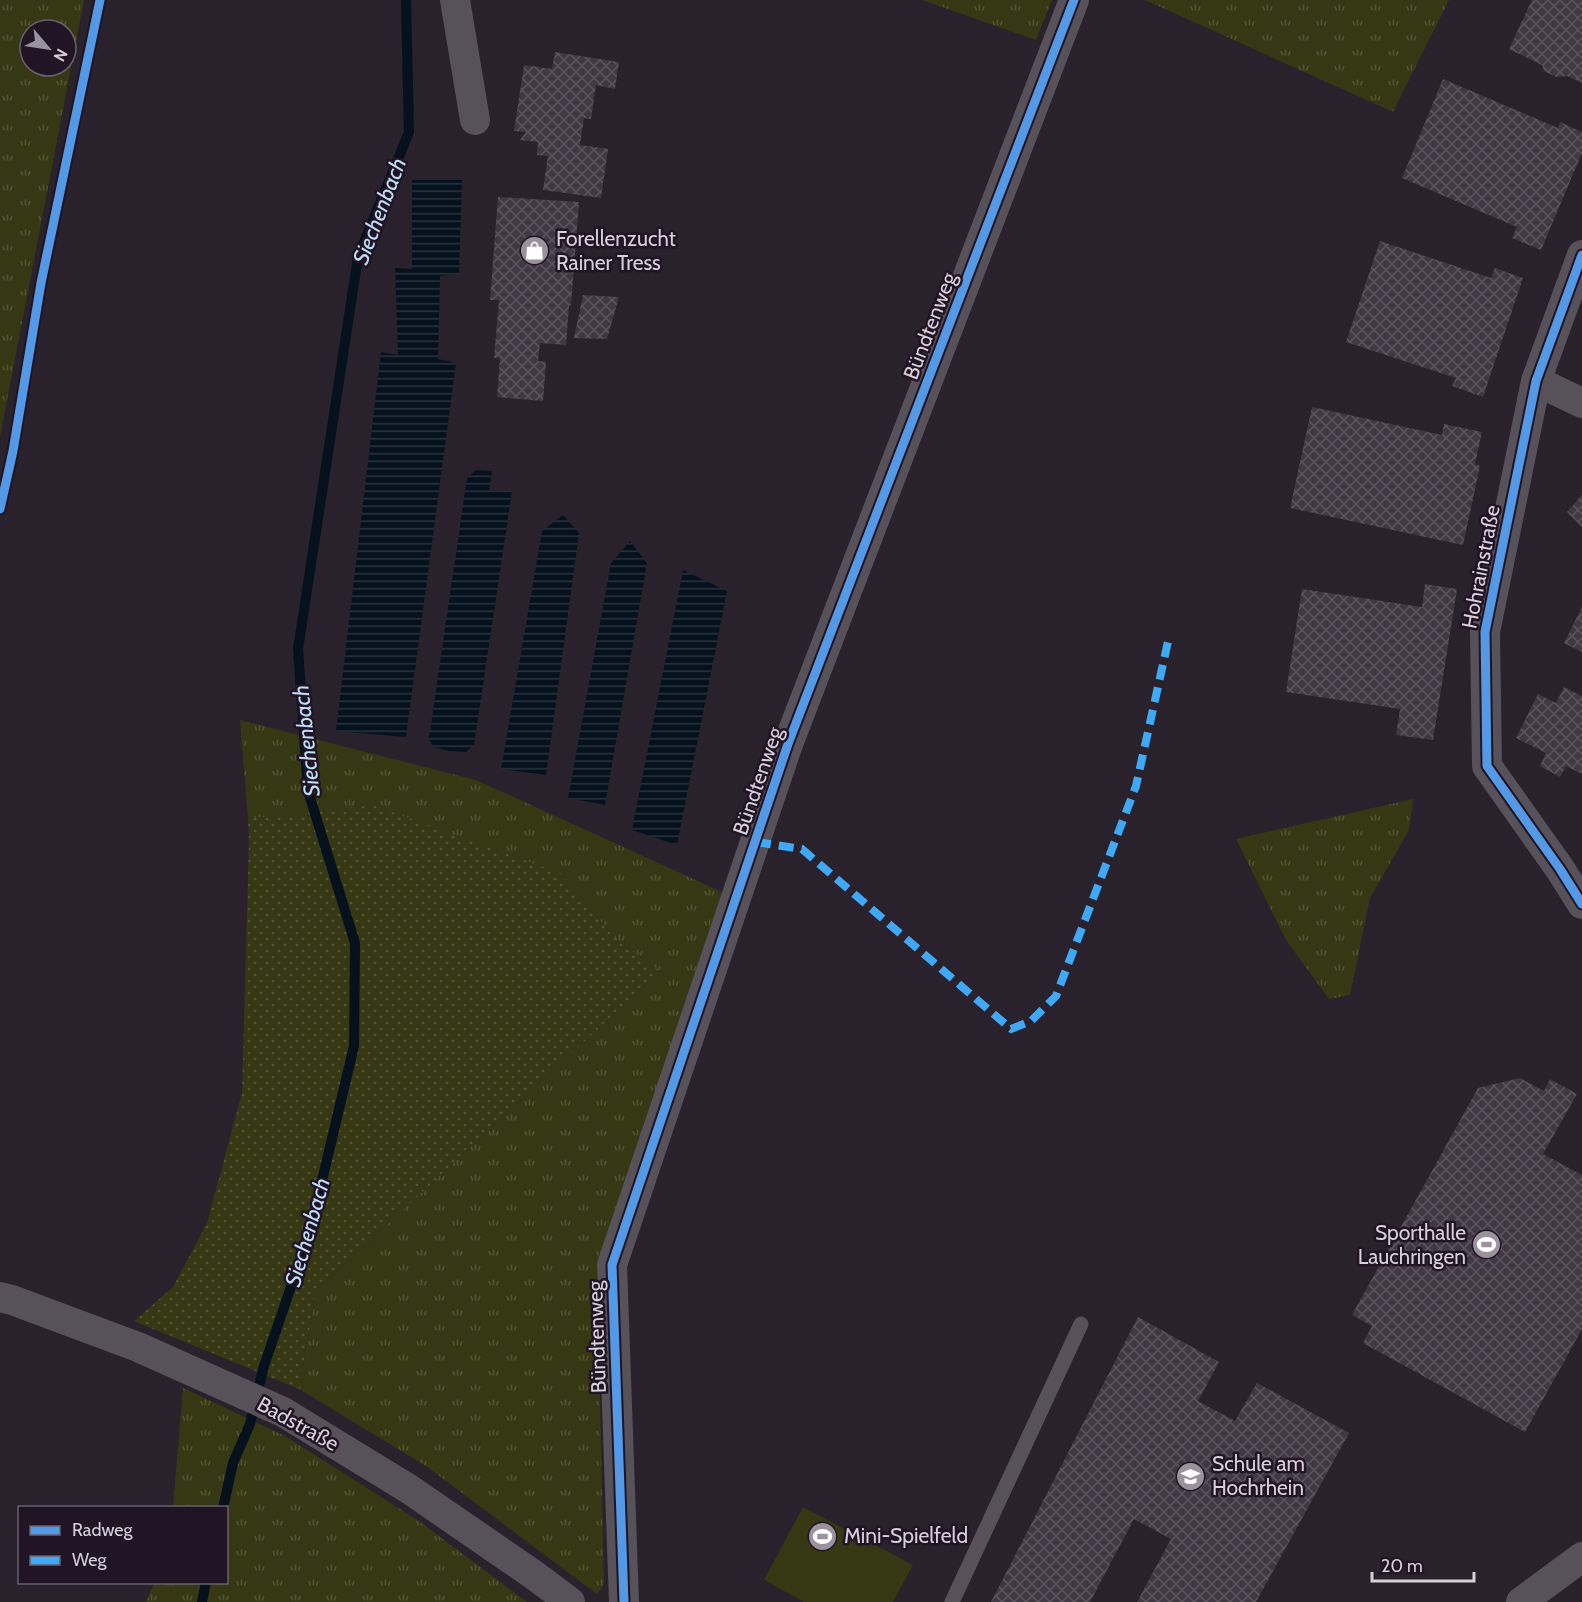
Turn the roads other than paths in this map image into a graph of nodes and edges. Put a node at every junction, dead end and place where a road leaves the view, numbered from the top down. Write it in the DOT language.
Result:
graph roads {
  1 [pos="455,0"];
  2 [pos="1074,0"];
  3 [pos="475,120"];
  4 [pos="1582,255"];
  5 [pos="1536,381"];
  6 [pos="1582,403"];
  7 [pos="1582,904"];
  8 [pos="0,1297"];
  9 [pos="1081,1324"];
  10 [pos="1582,1558"];
  11 [pos="570,1602"];
  12 [pos="624,1602"];
  13 [pos="952,1602"];
  14 [pos="1521,1602"];
  1 -- 3 [label="street"];
  2 -- 12 [label="street, Bündtenweg"];
  4 -- 5 [label="street, Hohrainstraße"];
  5 -- 6 [label="street"];
  5 -- 7 [label="street, Hohrainstraße"];
  8 -- 11 [label="street, Badstraße"];
  9 -- 13 [label="lane"];
  10 -- 14 [label="street"];
}
